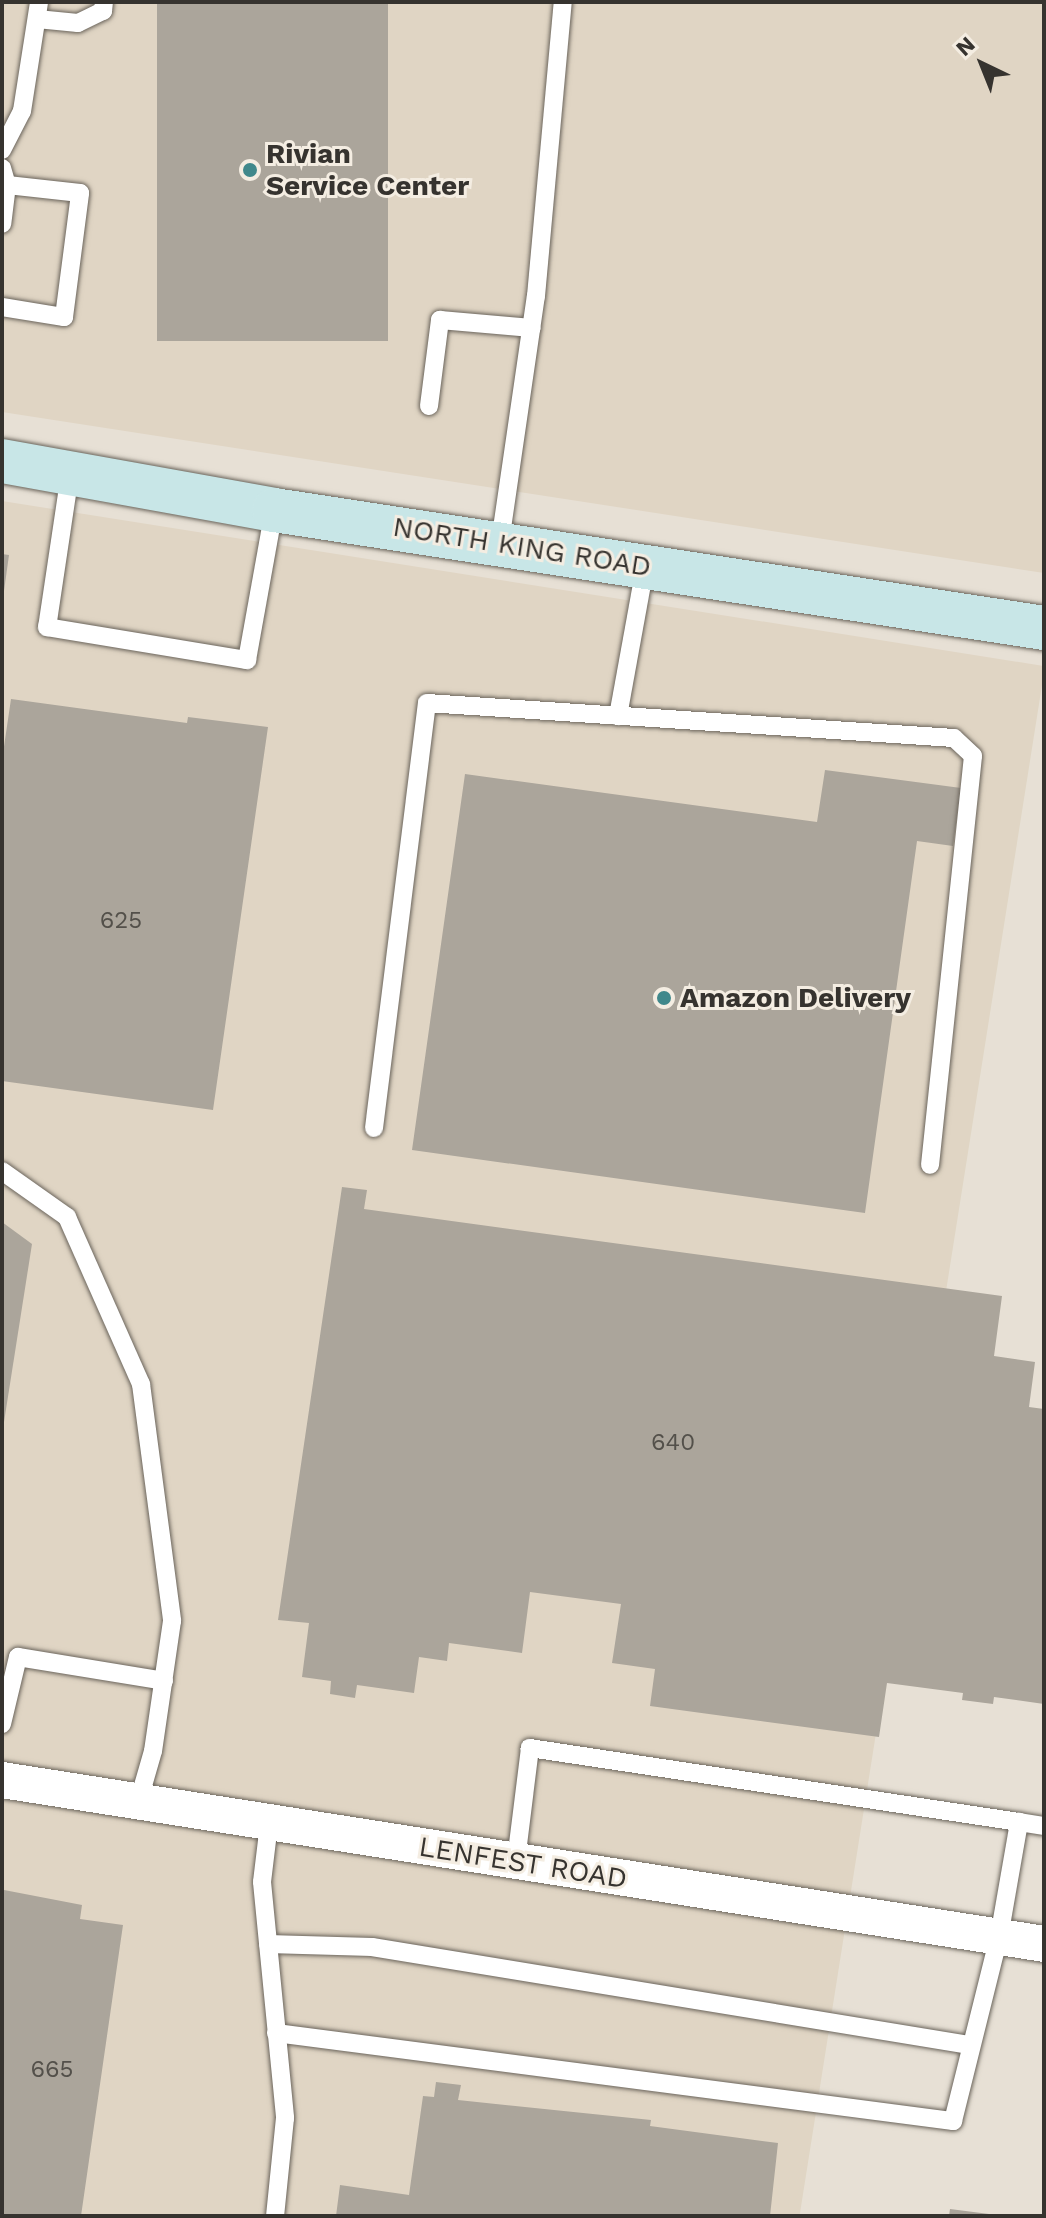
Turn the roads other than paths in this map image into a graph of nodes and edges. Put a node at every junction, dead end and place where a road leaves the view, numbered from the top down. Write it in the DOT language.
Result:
graph roads {
  1 [pos="104,2"];
  2 [pos="563,2"];
  3 [pos="38,10"];
  4 [pos="2,150"];
  5 [pos="4,176"];
  6 [pos="2,224"];
  7 [pos="2,307"];
  8 [pos="532,328"];
  9 [pos="429,406"];
  10 [pos="2,461"];
  11 [pos="70,474"];
  12 [pos="274,510"];
  13 [pos="500,542"];
  14 [pos="645,567"];
  15 [pos="1044,628"];
  16 [pos="618,716"];
  17 [pos="374,1128"];
  18 [pos="930,1165"];
  19 [pos="2,1171"];
  20 [pos="164,1681"];
  21 [pos="2,1724"];
  22 [pos="2,1780"];
  23 [pos="138,1803"];
  24 [pos="1019,1822"];
  25 [pos="269,1824"];
  26 [pos="1044,1826"];
  27 [pos="516,1861"];
  28 [pos="999,1937"];
  29 [pos="268,1944"];
  30 [pos="1044,1944"];
  31 [pos="276,2033"];
  32 [pos="970,2045"];
  33 [pos="275,2216"];
  1 -- 3 [label="lane"];
  2 -- 8 [label="lane"];
  3 -- 4 [label="lane"];
  5 -- 6 [label="lane"];
  5 -- 7 [label="lane"];
  8 -- 9 [label="lane"];
  8 -- 13 [label="lane"];
  10 -- 11 [label="main road, NORTH KING ROAD"];
  11 -- 12 [label="main road, NORTH KING ROAD"];
  11 -- 12 [label="lane"];
  12 -- 13 [label="main road, NORTH KING ROAD"];
  13 -- 14 [label="main road, NORTH KING ROAD"];
  14 -- 15 [label="main road, NORTH KING ROAD"];
  14 -- 16 [label="lane"];
  16 -- 17 [label="lane"];
  16 -- 18 [label="lane"];
  19 -- 20 [label="lane"];
  20 -- 21 [label="lane"];
  20 -- 23 [label="lane"];
  22 -- 23 [label="street, LENFEST ROAD"];
  23 -- 25 [label="street, LENFEST ROAD"];
  24 -- 26 [label="lane"];
  24 -- 27 [label="lane"];
  24 -- 28 [label="lane"];
  25 -- 27 [label="street, LENFEST ROAD"];
  25 -- 29 [label="lane"];
  27 -- 28 [label="street, LENFEST ROAD"];
  28 -- 30 [label="street, LENFEST ROAD"];
  28 -- 32 [label="lane"];
  29 -- 31 [label="lane"];
  29 -- 32 [label="lane"];
  31 -- 32 [label="lane"];
  31 -- 33 [label="lane"];
}
